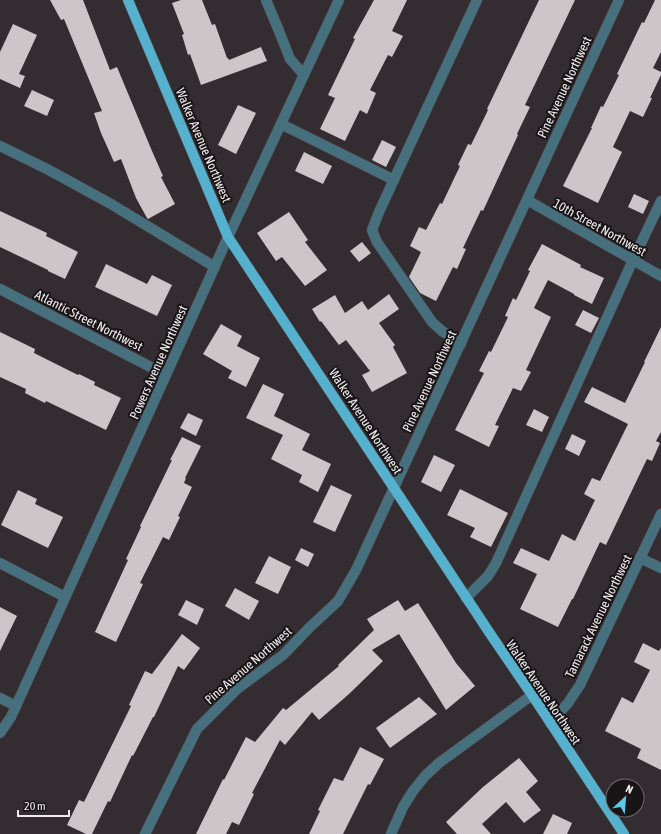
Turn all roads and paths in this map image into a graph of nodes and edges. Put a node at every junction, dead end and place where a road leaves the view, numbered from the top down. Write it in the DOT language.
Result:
graph roads {
  1 [pos="128,0"];
  2 [pos="266,0"];
  3 [pos="338,0"];
  4 [pos="477,0"];
  5 [pos="619,0"];
  6 [pos="304,75"];
  7 [pos="281,124"];
  8 [pos="0,146"];
  9 [pos="394,180"];
  10 [pos="527,200"];
  11 [pos="661,201"];
  12 [pos="228,237"];
  13 [pos="633,260"];
  14 [pos="215,267"];
  15 [pos="661,276"];
  16 [pos="0,289"];
  17 [pos="461,344"];
  18 [pos="166,375"];
  19 [pos="394,488"];
  20 [pos="661,514"];
  21 [pos="640,558"];
  22 [pos="0,563"];
  23 [pos="661,568"];
  24 [pos="65,597"];
  25 [pos="466,598"];
  26 [pos="532,695"];
  27 [pos="0,698"];
  28 [pos="16,706"];
  29 [pos="550,723"];
  30 [pos="0,733"];
  31 [pos="145,834"];
  32 [pos="391,834"];
  33 [pos="624,834"];
  1 -- 12 [label="main road, Walker Avenue Northwest"];
  2 -- 6 [label="street"];
  3 -- 6 [label="street, Powers Avenue Northwest"];
  4 -- 9 [label="street"];
  5 -- 10 [label="street, Pine Avenue Northwest"];
  6 -- 7 [label="street, Powers Avenue Northwest"];
  7 -- 9 [label="street"];
  7 -- 12 [label="street, Powers Avenue Northwest"];
  8 -- 14 [label="street"];
  9 -- 17 [label="street"];
  10 -- 13 [label="street, 10th Street Northwest"];
  10 -- 17 [label="street, Pine Avenue Northwest"];
  11 -- 13 [label="street"];
  12 -- 14 [label="street, Powers Avenue Northwest"];
  12 -- 19 [label="main road, Walker Avenue Northwest"];
  13 -- 15 [label="street, 10th Street Northwest"];
  13 -- 25 [label="street"];
  14 -- 18 [label="street, Powers Avenue Northwest"];
  16 -- 18 [label="street, Atlantic Street Northwest"];
  17 -- 19 [label="street, Pine Avenue Northwest"];
  18 -- 24 [label="street, Powers Avenue Northwest"];
  19 -- 25 [label="main road, Walker Avenue Northwest"];
  19 -- 31 [label="street, Pine Avenue Northwest"];
  20 -- 21 [label="street, Tamarack Avenue Northwest"];
  21 -- 23 [label="street"];
  21 -- 29 [label="street, Tamarack Avenue Northwest"];
  22 -- 24 [label="street"];
  24 -- 28 [label="street, Powers Avenue Northwest"];
  25 -- 26 [label="main road, Walker Avenue Northwest"];
  26 -- 29 [label="main road, Walker Avenue Northwest"];
  26 -- 32 [label="street"];
  27 -- 28 [label="street"];
  28 -- 30 [label="street, Powers Avenue Northwest"];
  29 -- 33 [label="main road, Walker Avenue Northwest"];
}
